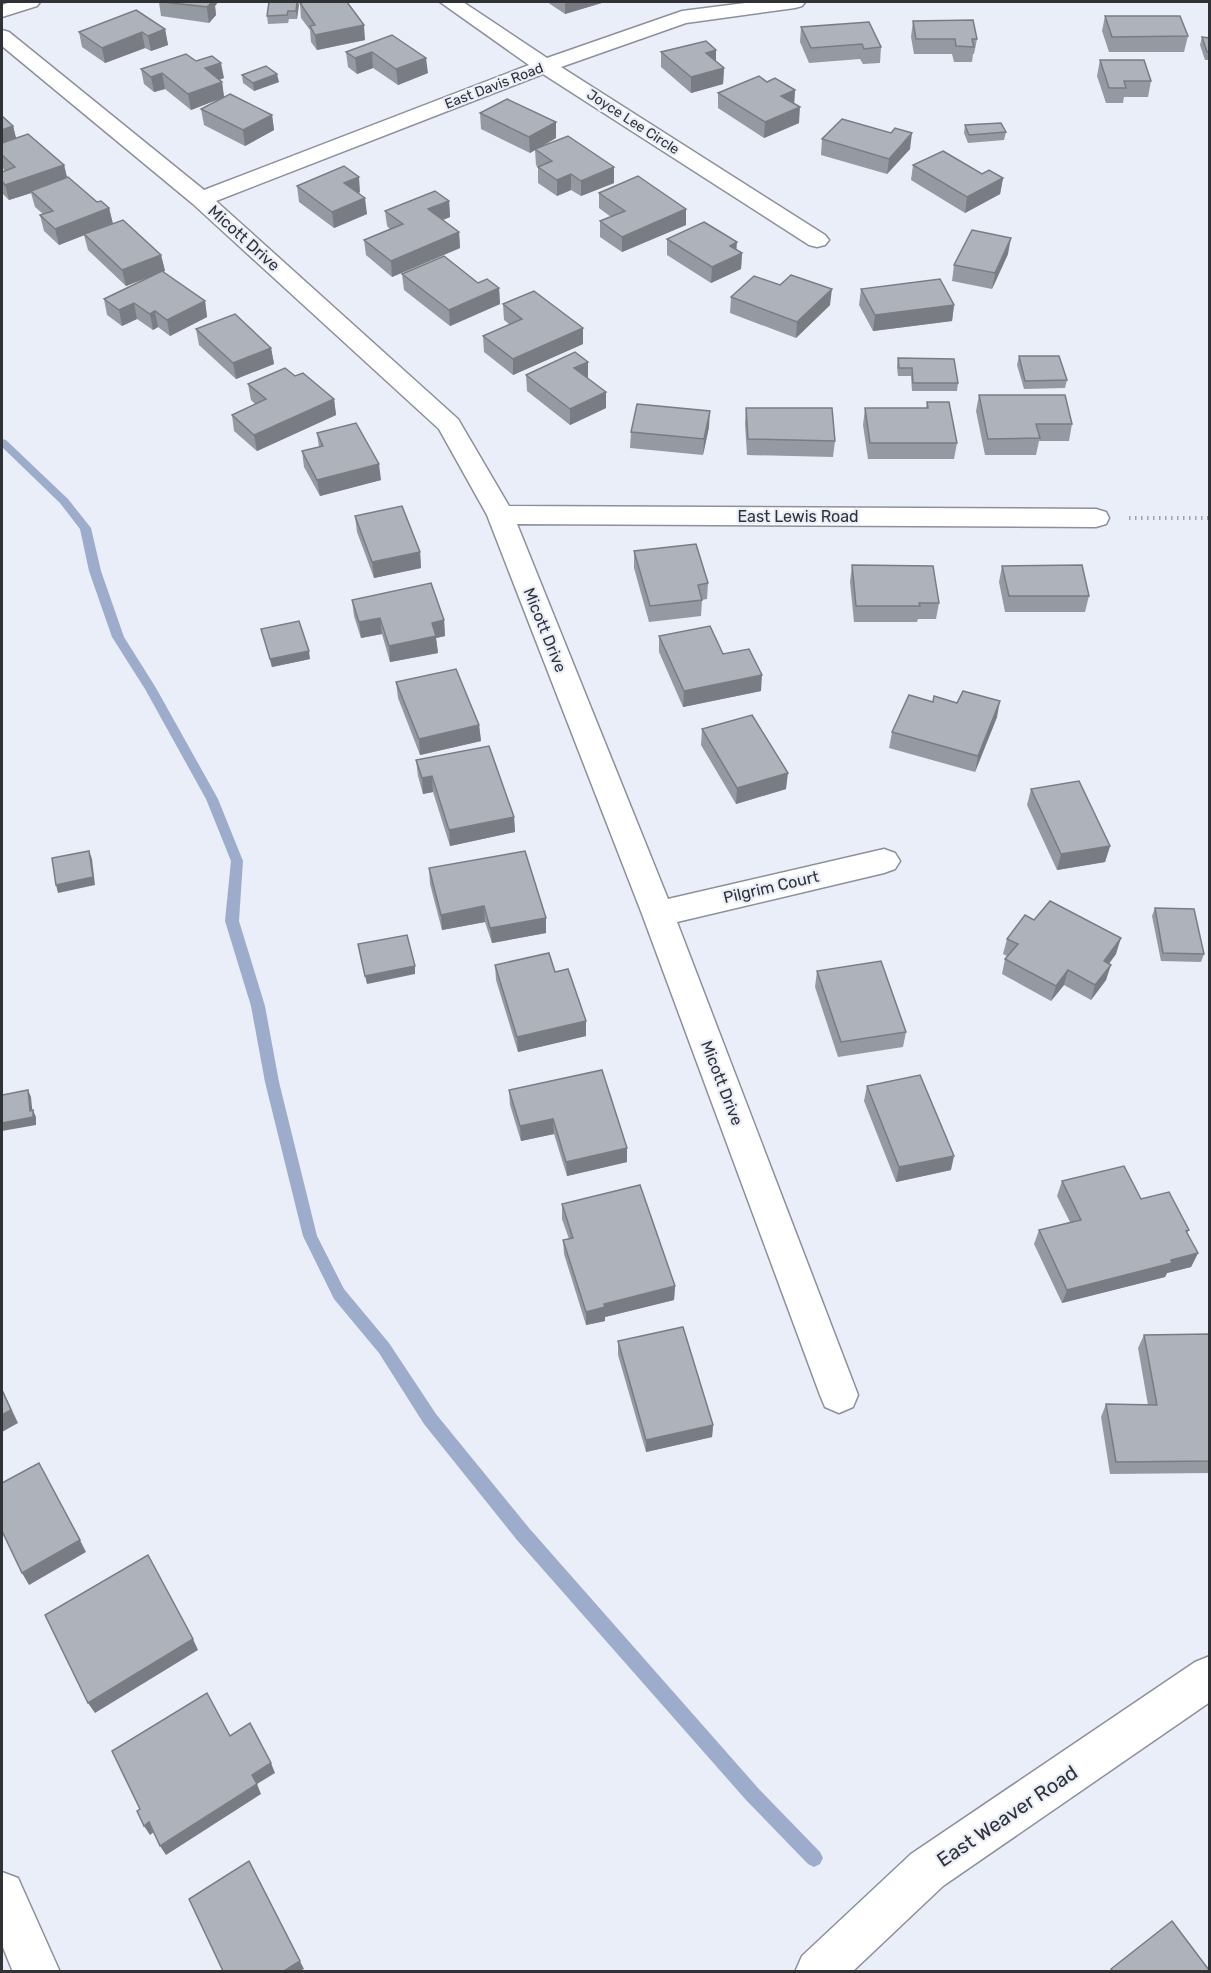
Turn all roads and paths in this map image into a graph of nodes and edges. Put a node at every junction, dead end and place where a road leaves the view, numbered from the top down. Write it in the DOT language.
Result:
graph roads {
  1 [pos="30,2"];
  2 [pos="450,2"];
  3 [pos="795,2"];
  4 [pos="2,11"];
  5 [pos="2,36"];
  6 [pos="545,66"];
  7 [pos="201,199"];
  8 [pos="817,240"];
  9 [pos="500,515"];
  10 [pos="1096,518"];
  11 [pos="1209,518"];
  12 [pos="884,861"];
  13 [pos="658,914"];
  14 [pos="839,1395"];
  15 [pos="1209,1677"];
  16 [pos="2,1894"];
  17 [pos="37,1971"];
  18 [pos="818,1971"];
  1 -- 4 [label="street"];
  2 -- 6 [label="street, Joyce Lee Circle"];
  3 -- 6 [label="street, East Davis Road"];
  5 -- 7 [label="street, Micott Drive"];
  6 -- 7 [label="street, East Davis Road"];
  6 -- 8 [label="street, Joyce Lee Circle"];
  7 -- 9 [label="street, Micott Drive"];
  9 -- 10 [label="street, East Lewis Road"];
  9 -- 13 [label="street, Micott Drive"];
  10 -- 11 [label="path"];
  12 -- 13 [label="street, Pilgrim Court"];
  13 -- 14 [label="street, Micott Drive"];
  15 -- 18 [label="street, East Weaver Road"];
  16 -- 17 [label="street"];
}
